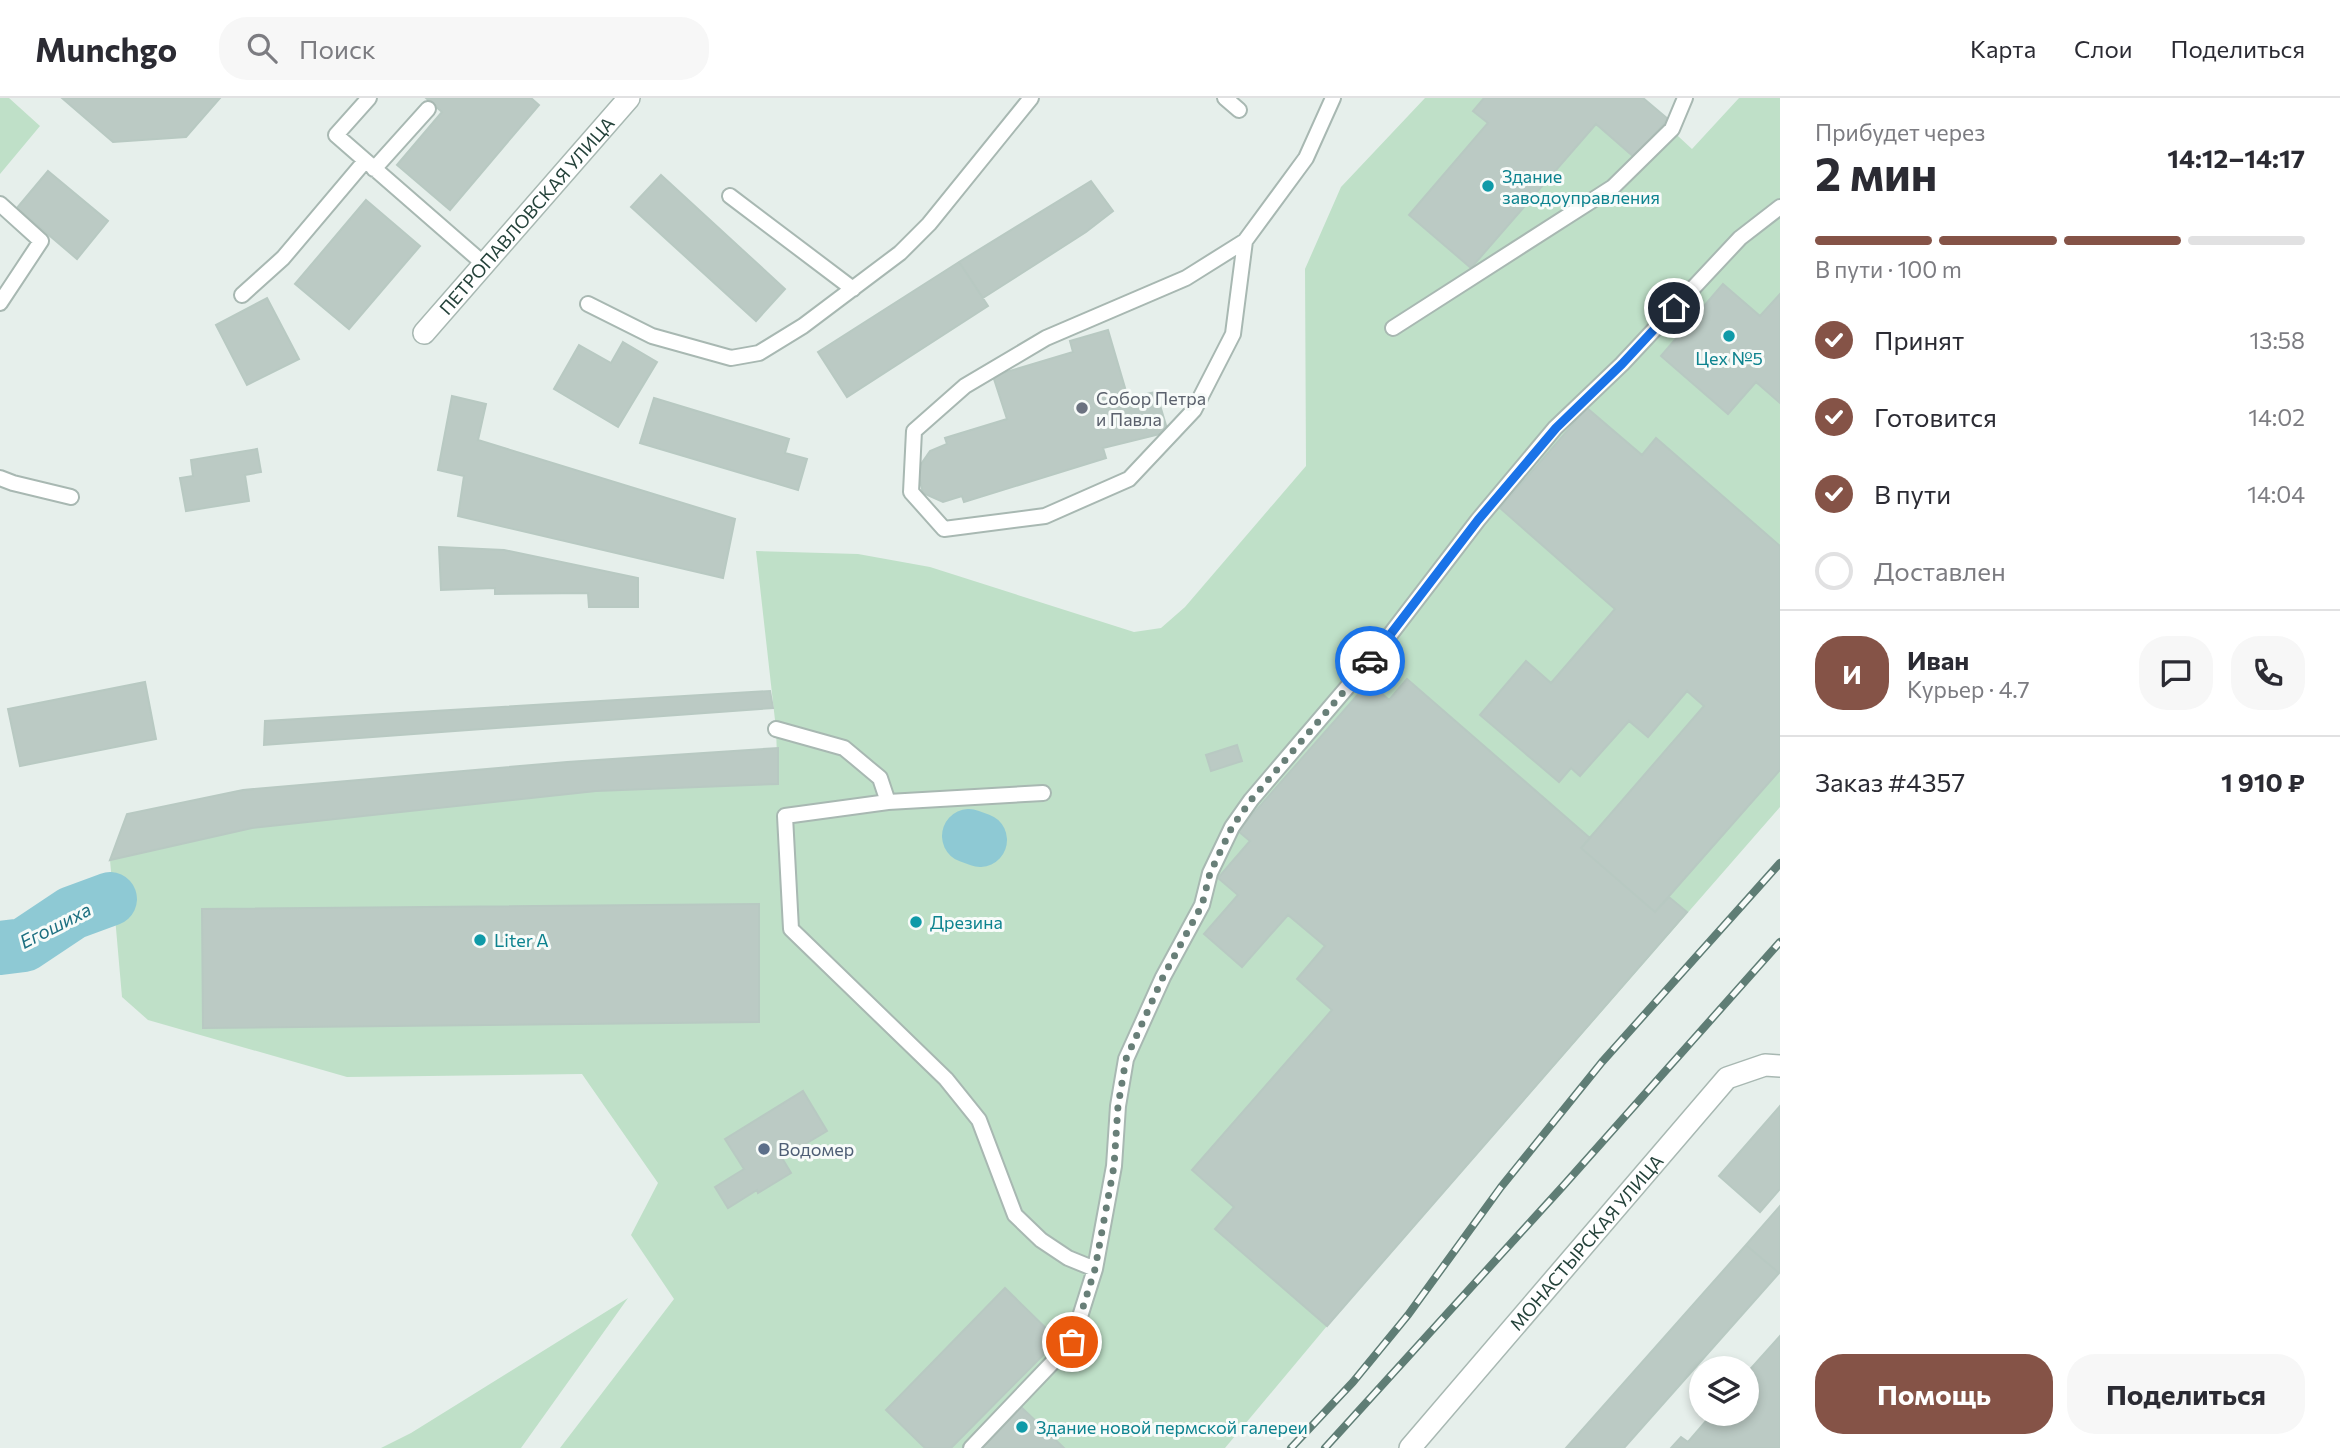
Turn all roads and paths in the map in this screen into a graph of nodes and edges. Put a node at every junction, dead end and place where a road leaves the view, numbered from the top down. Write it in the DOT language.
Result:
graph roads {
  1 [pos="369,98"];
  2 [pos="629,98"];
  3 [pos="1031,98"];
  4 [pos="1225,98"];
  5 [pos="1333,98"];
  6 [pos="1685,98"];
  7 [pos="428,109"];
  8 [pos="1239,110"];
  9 [pos="369,165"];
  10 [pos="730,196"];
  11 [pos="0,204"];
  12 [pos="1780,207"];
  13 [pos="1245,241"];
  14 [pos="484,264"];
  15 [pos="853,289"];
  16 [pos="242,295"];
  17 [pos="0,303"];
  18 [pos="588,304"];
  19 [pos="1393,328"];
  20 [pos="424,333"];
  21 [pos="0,478"];
  22 [pos="71,497"];
  23 [pos="776,729"];
  24 [pos="1043,793"];
  25 [pos="888,802"];
  26 [pos="1780,1066"];
  27 [pos="1095,1269"];
  28 [pos="971,1448"];
  29 [pos="1410,1448"];
  1 -- 9 [label="lane"];
  2 -- 14 [label="street, ПЕТРОПАВЛОВСКАЯ УЛИЦА"];
  3 -- 15 [label="lane"];
  4 -- 8 [label="lane"];
  5 -- 13 [label="lane"];
  6 -- 19 [label="lane"];
  7 -- 9 [label="lane"];
  9 -- 14 [label="lane"];
  9 -- 16 [label="lane"];
  10 -- 15 [label="lane"];
  11 -- 17 [label="lane"];
  12 -- 27 [label="lane"];
  13 -- 13 [label="lane"];
  14 -- 20 [label="street, ПЕТРОПАВЛОВСКАЯ УЛИЦА"];
  15 -- 18 [label="lane"];
  21 -- 22 [label="lane"];
  23 -- 25 [label="lane"];
  24 -- 25 [label="lane"];
  25 -- 27 [label="lane"];
  26 -- 29 [label="street, МОНАСТЫРСКАЯ УЛИЦА"];
  27 -- 28 [label="lane"];
}
